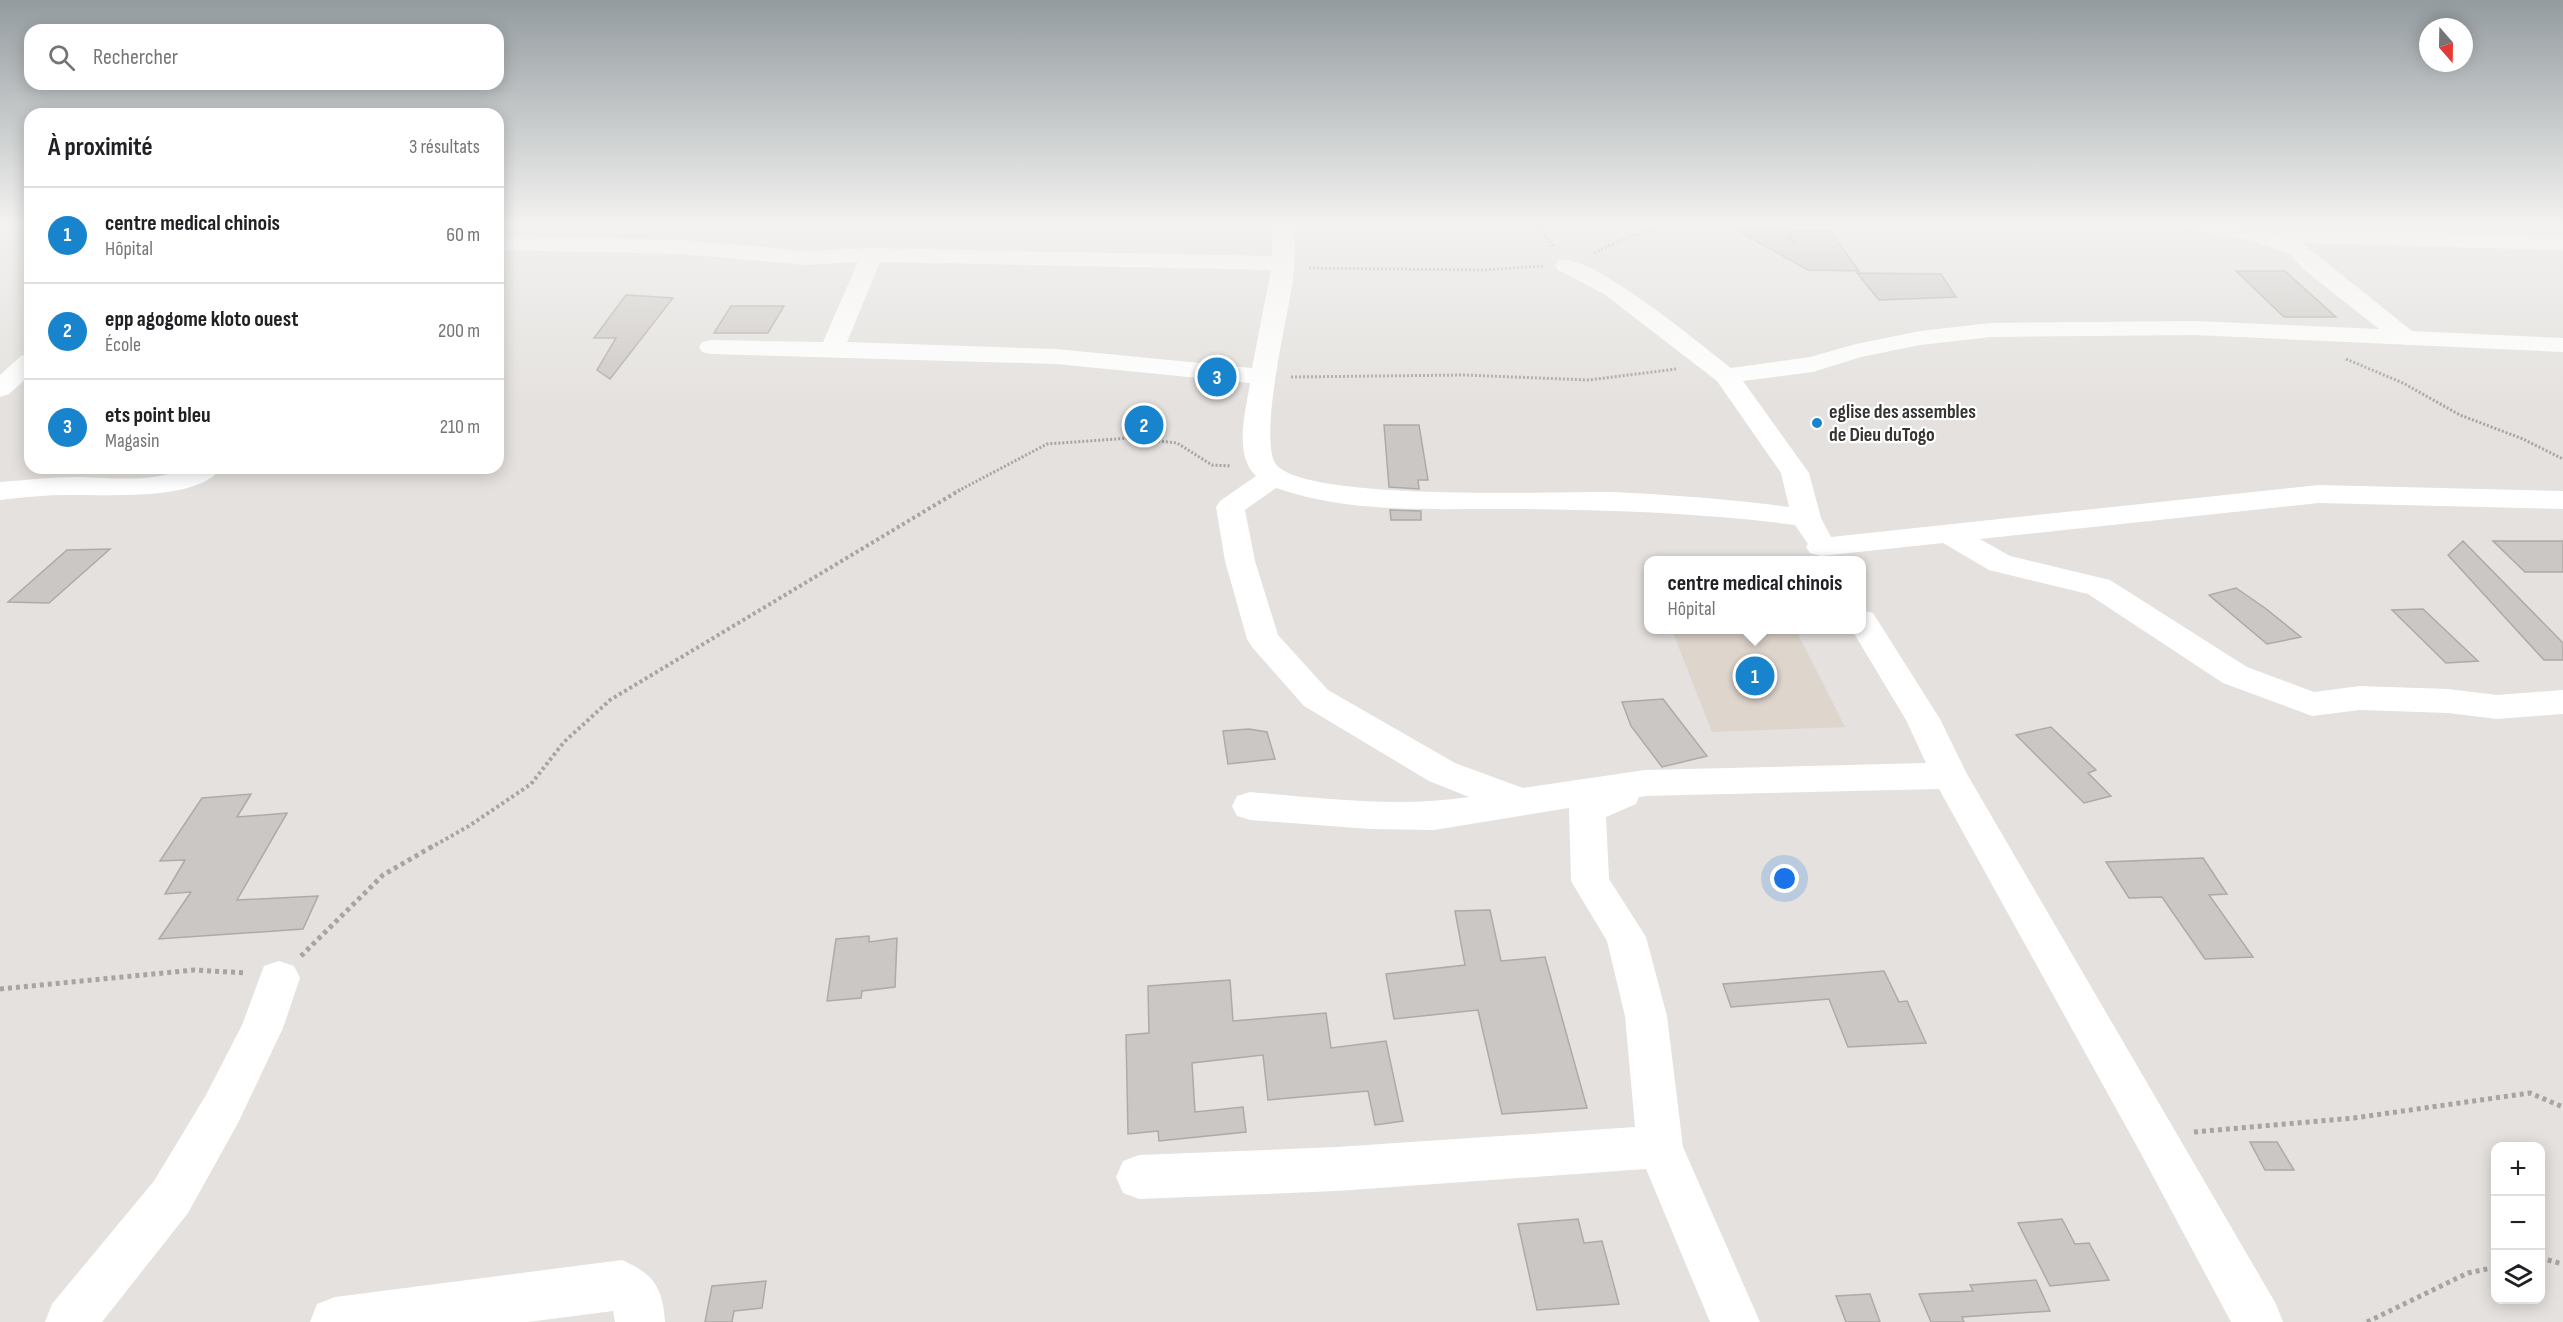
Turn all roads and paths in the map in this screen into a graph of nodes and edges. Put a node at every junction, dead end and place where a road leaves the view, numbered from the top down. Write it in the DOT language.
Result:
graph roads {
  1 [pos="860,284"];
  2 [pos="1278,284"];
  3 [pos="1602,284"];
  4 [pos="2336,284"];
  5 [pos="2305,334"];
  6 [pos="2407,339"];
  7 [pos="2563,345"];
  8 [pos="711,347"];
  9 [pos="832,350"];
  10 [pos="24,367"];
  11 [pos="1726,376"];
  12 [pos="1263,377"];
  13 [pos="0,389"];
  14 [pos="2563,459"];
  15 [pos="1268,472"];
  16 [pos="196,474"];
  17 [pos="0,491"];
  18 [pos="2563,500"];
  19 [pos="1806,518"];
  20 [pos="1947,533"];
  21 [pos="1825,554"];
  22 [pos="1866,626"];
  23 [pos="2563,702"];
  24 [pos="1950,776"];
  25 [pos="1645,783"];
  26 [pos="1522,803"];
  27 [pos="1250,806"];
  28 [pos="279,978"];
  29 [pos="0,989"];
  30 [pos="2563,1107"];
  31 [pos="2155,1135"];
  32 [pos="1660,1147"];
  33 [pos="1139,1177"];
  34 [pos="2545,1259"];
  35 [pos="2563,1264"];
  36 [pos="2491,1268"];
  37 [pos="70,1322"];
  38 [pos="335,1322"];
  39 [pos="640,1322"];
  40 [pos="1735,1322"];
  41 [pos="2258,1322"];
  42 [pos="2367,1322"];
  1 -- 9 [label="street"];
  2 -- 12 [label="street"];
  3 -- 11 [label="street"];
  4 -- 6 [label="street"];
  5 -- 6 [label="street"];
  5 -- 11 [label="street"];
  5 -- 14 [label="path"];
  6 -- 7 [label="street"];
  8 -- 9 [label="street"];
  9 -- 12 [label="street"];
  10 -- 13 [label="street"];
  11 -- 12 [label="path"];
  11 -- 19 [label="street"];
  12 -- 15 [label="street"];
  15 -- 19 [label="street"];
  15 -- 26 [label="street"];
  15 -- 28 [label="path"];
  16 -- 17 [label="street"];
  18 -- 20 [label="street"];
  19 -- 21 [label="street"];
  20 -- 21 [label="street"];
  20 -- 23 [label="street"];
  22 -- 24 [label="street"];
  24 -- 25 [label="street"];
  24 -- 31 [label="street"];
  25 -- 26 [label="street"];
  25 -- 32 [label="street"];
  26 -- 27 [label="street"];
  28 -- 29 [label="path"];
  28 -- 37 [label="street"];
  30 -- 31 [label="path"];
  31 -- 41 [label="street"];
  32 -- 33 [label="street"];
  32 -- 40 [label="street"];
  34 -- 35 [label="path"];
  36 -- 42 [label="path"];
  38 -- 39 [label="street"];
}
